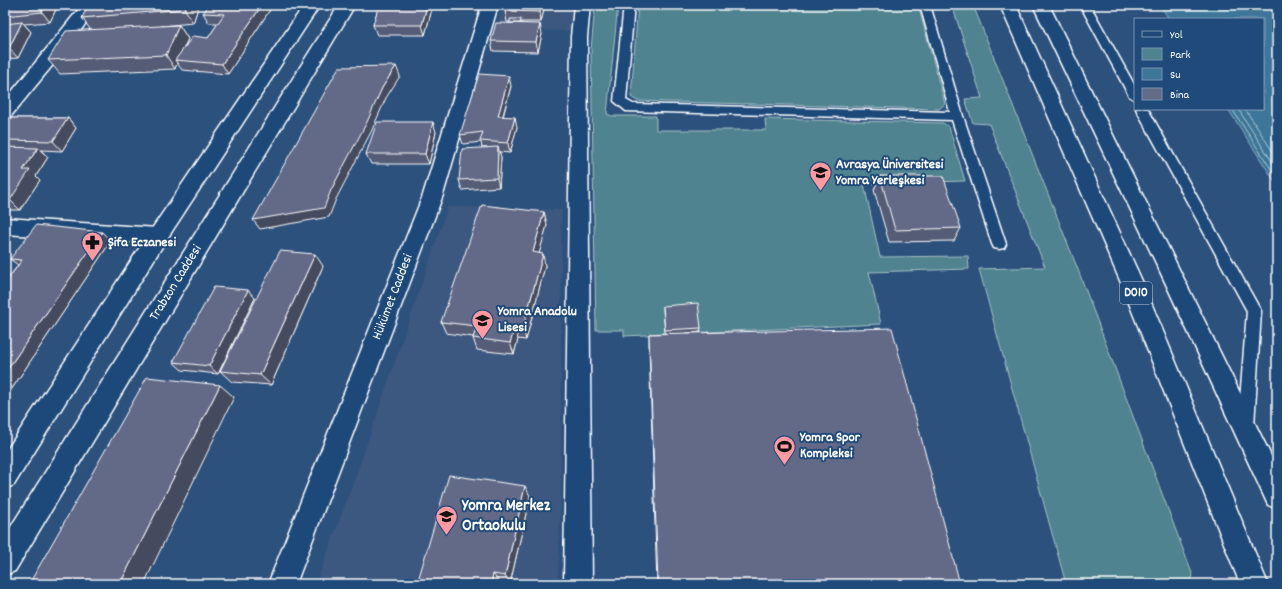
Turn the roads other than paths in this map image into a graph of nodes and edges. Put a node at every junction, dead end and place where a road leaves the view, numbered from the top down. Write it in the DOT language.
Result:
graph roads {
  1 [pos="90,5"];
  2 [pos="312,5"];
  3 [pos="348,5"];
  4 [pos="490,5"];
  5 [pos="582,5"];
  6 [pos="629,5"];
  7 [pos="926,5"];
  8 [pos="1008,5"];
  9 [pos="1041,5"];
  10 [pos="1085,5"];
  11 [pos="1134,94"];
  12 [pos="6,108"];
  13 [pos="1143,110"];
  14 [pos="957,116"];
  15 [pos="5,226"];
  16 [pos="158,236"];
  17 [pos="999,244"];
  18 [pos="1245,428"];
  19 [pos="5,476"];
  20 [pos="1277,496"];
  21 [pos="5,561"];
  22 [pos="282,584"];
  23 [pos="578,584"];
  24 [pos="1254,584"];
  1 -- 12 [label="main road"];
  2 -- 16 [label="main road"];
  3 -- 21 [label="main road, Trabzon Caddesi"];
  4 -- 22 [label="main road, Hükümet Caddesi"];
  5 -- 23 [label="main road"];
  6 -- 14 [label="lane"];
  7 -- 14 [label="lane"];
  8 -- 24 [label="main road, D010"];
  9 -- 18 [label="main road"];
  10 -- 11 [label="lane"];
  13 -- 18 [label="lane"];
  14 -- 17 [label="lane"];
  15 -- 16 [label="main road"];
  16 -- 19 [label="main road"];
  18 -- 20 [label="main road"];
}
